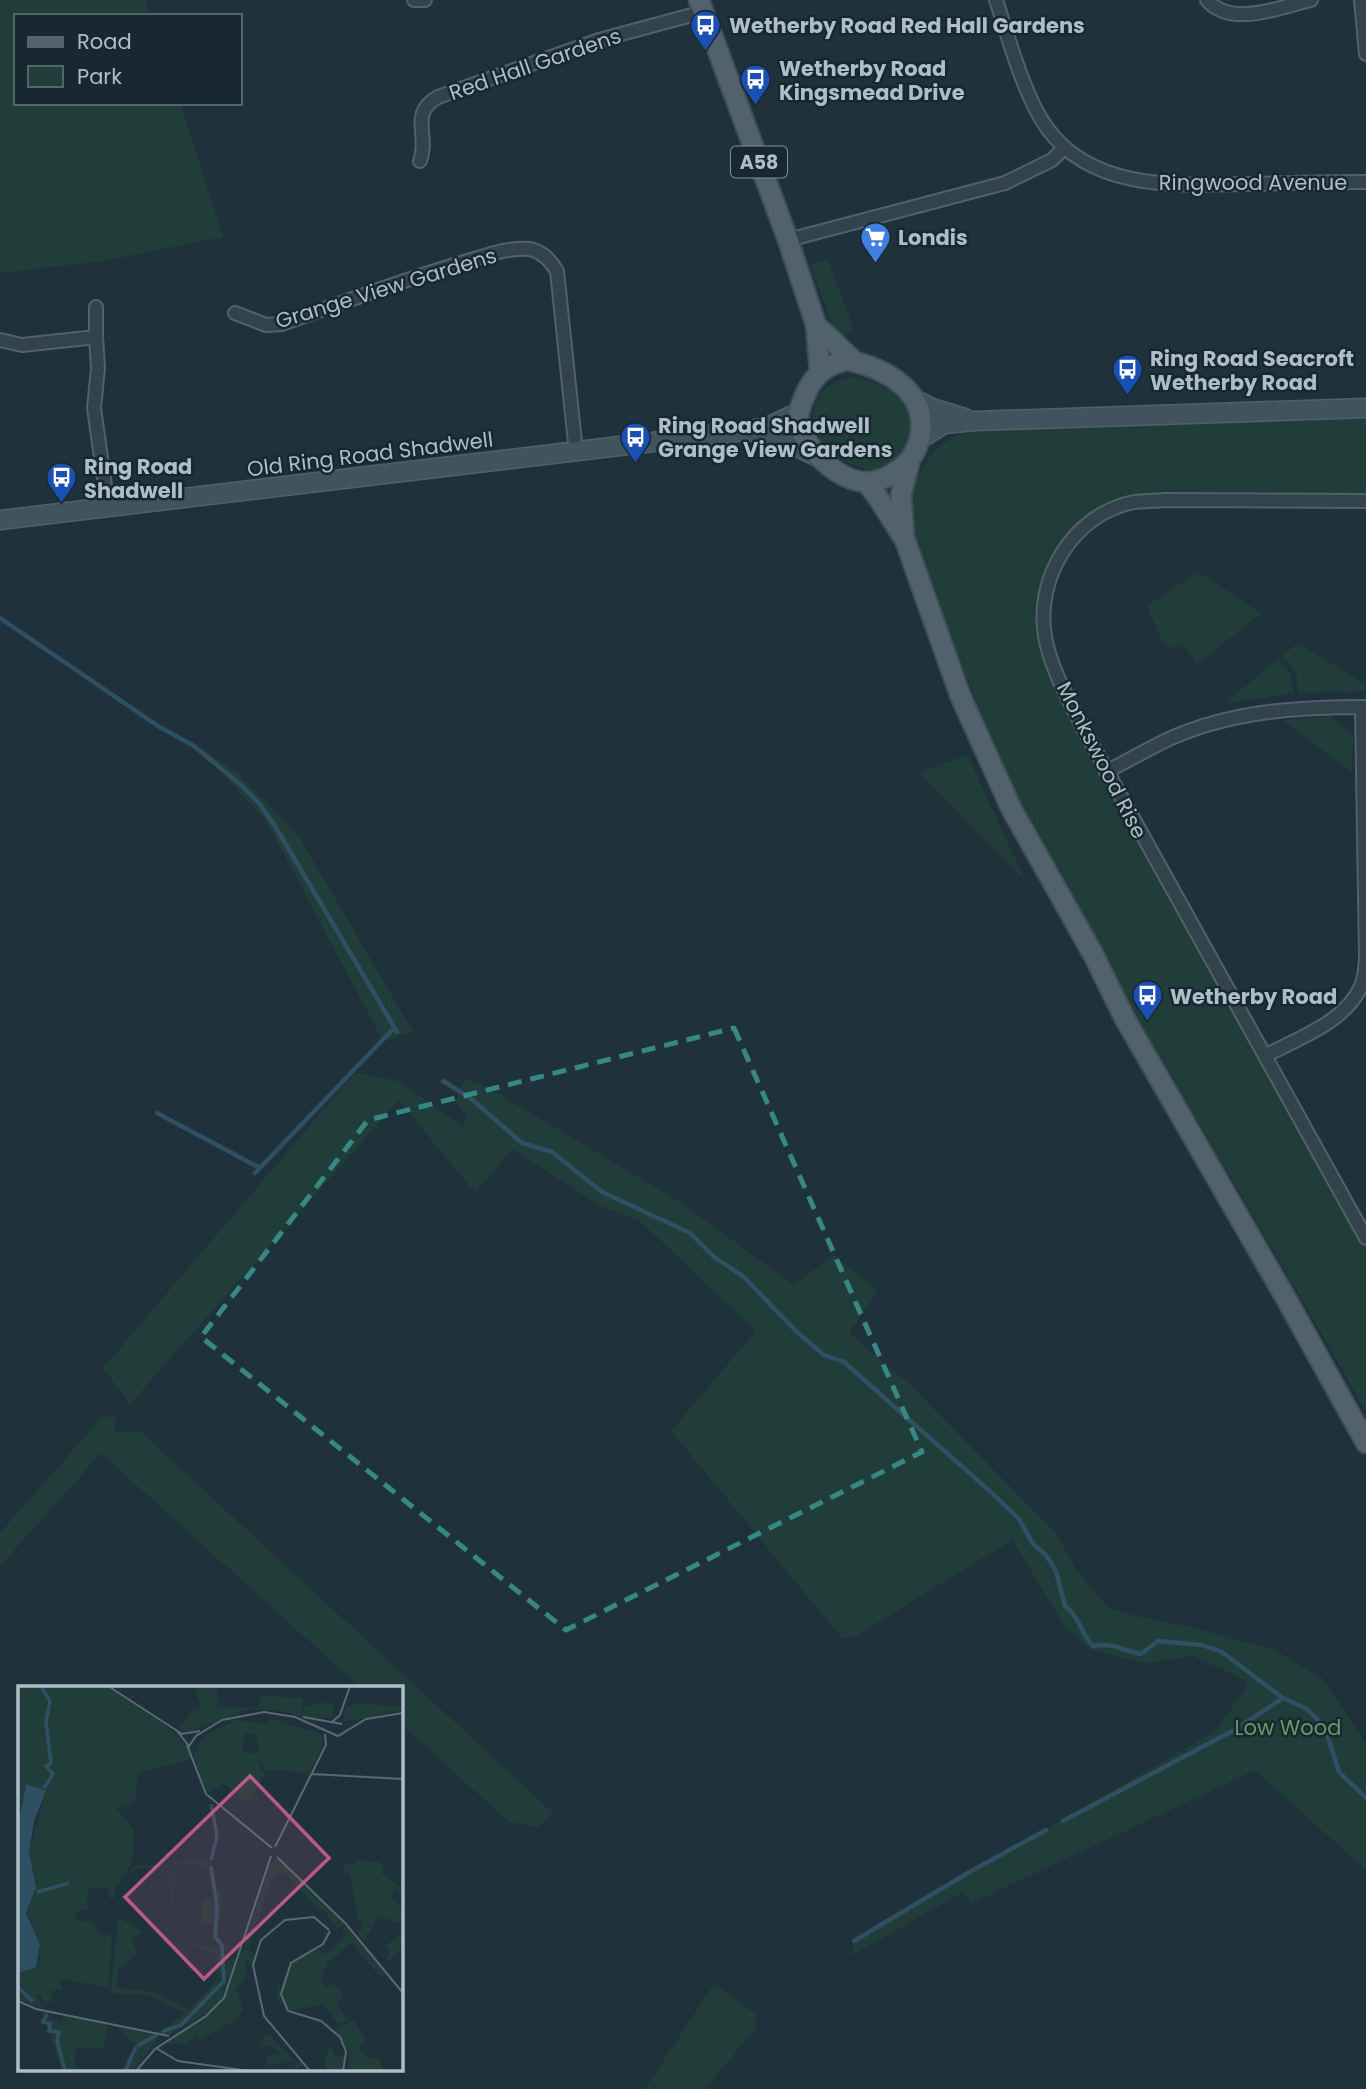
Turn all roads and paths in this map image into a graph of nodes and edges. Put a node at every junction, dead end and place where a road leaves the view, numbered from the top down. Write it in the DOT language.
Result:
graph roads {
  1 [pos="414,0"];
  2 [pos="425,0"];
  3 [pos="996,0"];
  4 [pos="1207,0"];
  5 [pos="1311,0"];
  6 [pos="1361,0"];
  7 [pos="701,6"];
  8 [pos="1366,54"];
  9 [pos="1064,148"];
  10 [pos="420,161"];
  11 [pos="1366,182"];
  12 [pos="788,240"];
  13 [pos="96,307"];
  14 [pos="235,313"];
  15 [pos="816,325"];
  16 [pos="96,337"];
  17 [pos="0,340"];
  18 [pos="855,362"];
  19 [pos="820,372"];
  20 [pos="916,400"];
  21 [pos="1366,408"];
  22 [pos="799,412"];
  23 [pos="975,421"];
  24 [pos="745,431"];
  25 [pos="919,440"];
  26 [pos="576,452"];
  27 [pos="818,457"];
  28 [pos="909,464"];
  29 [pos="866,482"];
  30 [pos="1366,502"];
  31 [pos="108,507"];
  32 [pos="0,520"];
  33 [pos="905,540"];
  34 [pos="1364,707"];
  35 [pos="1106,772"];
  36 [pos="1265,1056"];
  37 [pos="1366,1238"];
  38 [pos="1366,1443"];
  1 -- 2 [label="street"];
  3 -- 9 [label="street"];
  4 -- 5 [label="street"];
  6 -- 8 [label="street"];
  7 -- 10 [label="street, Red Hall Gardens"];
  7 -- 12 [label="main road, A58"];
  9 -- 11 [label="street, Ringwood Avenue"];
  9 -- 12 [label="street"];
  12 -- 15 [label="main road, A58"];
  13 -- 16 [label="street"];
  14 -- 26 [label="street, Grange View Gardens"];
  15 -- 18 [label="main road, A58"];
  15 -- 19 [label="main road, A58"];
  16 -- 17 [label="street"];
  16 -- 31 [label="street"];
  18 -- 19 [label="main road"];
  18 -- 20 [label="main road, A58"];
  19 -- 22 [label="main road"];
  20 -- 23 [label="main road"];
  20 -- 25 [label="main road"];
  21 -- 23 [label="main road"];
  22 -- 24 [label="main road, Old Ring Road Shadwell"];
  22 -- 27 [label="main road"];
  23 -- 25 [label="main road"];
  24 -- 26 [label="main road, Old Ring Road Shadwell"];
  24 -- 27 [label="main road, Old Ring Road Shadwell"];
  25 -- 28 [label="main road"];
  26 -- 31 [label="main road, Old Ring Road Shadwell"];
  27 -- 29 [label="main road"];
  28 -- 29 [label="main road"];
  28 -- 33 [label="main road"];
  29 -- 33 [label="main road"];
  30 -- 35 [label="street, Monkswood Rise"];
  31 -- 32 [label="main road, Old Ring Road Shadwell"];
  33 -- 38 [label="main road"];
  34 -- 35 [label="street"];
  34 -- 36 [label="street"];
  35 -- 36 [label="street, Monkswood Rise"];
  36 -- 37 [label="street, Monkswood Rise"];
}
